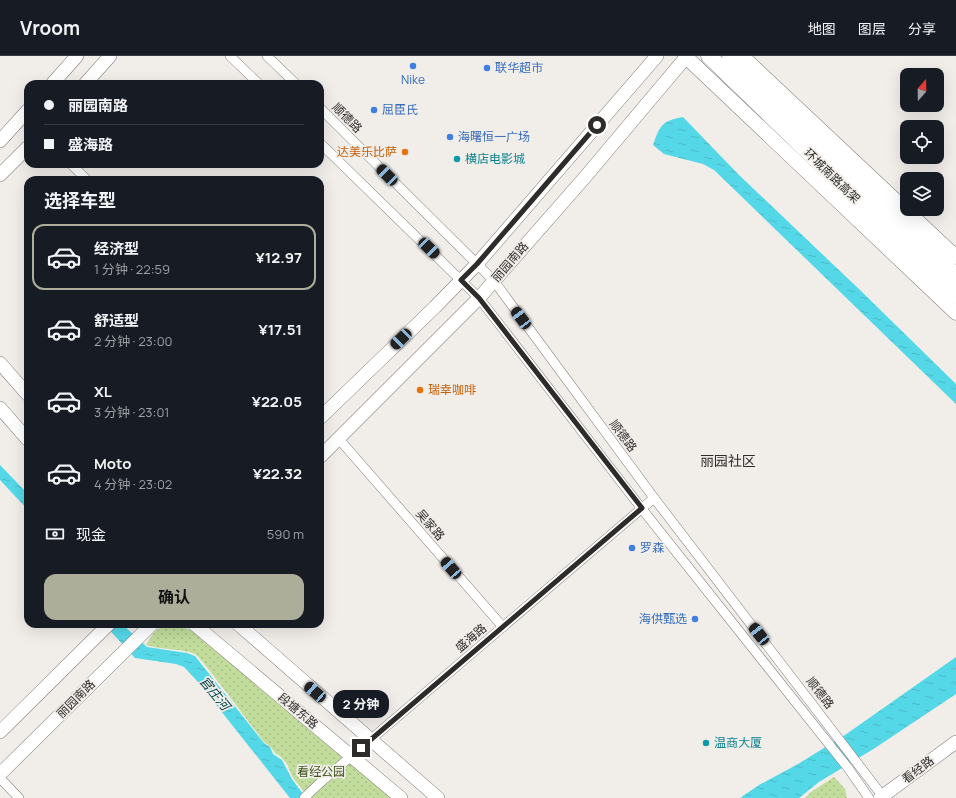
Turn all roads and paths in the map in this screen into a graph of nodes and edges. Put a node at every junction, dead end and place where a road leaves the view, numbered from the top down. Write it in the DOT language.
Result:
graph roads {
  1 [pos="78,56"];
  2 [pos="110,56"];
  3 [pos="230,56"];
  4 [pos="267,56"];
  5 [pos="657,56"];
  6 [pos="686,56"];
  7 [pos="709,56"];
  8 [pos="730,56"];
  9 [pos="742,56"];
  10 [pos="56,80"];
  11 [pos="89,80"];
  12 [pos="255,80"];
  13 [pos="292,80"];
  14 [pos="324,112"];
  15 [pos="24,114"];
  16 [pos="0,141"];
  17 [pos="324,147"];
  18 [pos="24,151"];
  19 [pos="75,168"];
  20 [pos="0,175"];
  21 [pos="83,176"];
  22 [pos="956,257"];
  23 [pos="477,264"];
  24 [pos="956,276"];
  25 [pos="461,280"];
  26 [pos="494,282"];
  27 [pos="956,295"];
  28 [pos="479,298"];
  29 [pos="956,313"];
  30 [pos="0,363"];
  31 [pos="24,390"];
  32 [pos="0,408"];
  33 [pos="324,413"];
  34 [pos="24,435"];
  35 [pos="338,438"];
  36 [pos="324,452"];
  37 [pos="654,498"];
  38 [pos="642,508"];
  39 [pos="503,627"];
  40 [pos="105,628"];
  41 [pos="148,628"];
  42 [pos="199,628"];
  43 [pos="243,628"];
  44 [pos="0,732"];
  45 [pos="370,740"];
  46 [pos="956,742"];
  47 [pos="352,756"];
  48 [pos="0,774"];
  49 [pos="0,778"];
  50 [pos="882,797"];
  51 [pos="19,798"];
  52 [pos="304,798"];
  53 [pos="401,798"];
  54 [pos="438,798"];
  55 [pos="869,798"];
  1 -- 10 [label="main road"];
  2 -- 11 [label="main road"];
  3 -- 12 [label="street"];
  4 -- 13 [label="street"];
  5 -- 23 [label="main road, 丽园南路"];
  6 -- 26 [label="main road, 丽园南路"];
  6 -- 29 [label="main road"];
  7 -- 27 [label="highway, 环城南路高架"];
  8 -- 24 [label="highway, 环城南路高架"];
  9 -- 22 [label="main road"];
  14 -- 23 [label="street, 顺德路"];
  15 -- 16 [label="main road"];
  17 -- 25 [label="street, 顺德路"];
  18 -- 20 [label="main road"];
  19 -- 21 [label="street"];
  23 -- 25 [label="main road, 丽园南路"];
  23 -- 26 [label="street, 顺德路"];
  25 -- 28 [label="street, 顺德路"];
  25 -- 33 [label="main road, 丽园南路"];
  26 -- 28 [label="main road, 丽园南路"];
  26 -- 37 [label="street, 顺德路"];
  28 -- 35 [label="main road, 丽园南路"];
  28 -- 38 [label="street, 顺德路"];
  30 -- 31 [label="main road"];
  32 -- 34 [label="main road"];
  35 -- 36 [label="main road, 丽园南路"];
  35 -- 39 [label="street, 吴家路"];
  37 -- 38 [label="street, 盛海路"];
  37 -- 50 [label="street, 顺德路"];
  38 -- 39 [label="street, 盛海路"];
  38 -- 55 [label="street, 顺德路"];
  39 -- 45 [label="street, 盛海路"];
  40 -- 44 [label="main road"];
  41 -- 48 [label="main road, 丽园南路"];
  42 -- 47 [label="main road, 段塘东路"];
  43 -- 45 [label="main road, 段塘东路"];
  45 -- 47 [label="street, 盛海路"];
  45 -- 54 [label="main road, 段塘东路"];
  46 -- 50 [label="main road, 看经路"];
  47 -- 52 [label="street, 盛海路"];
  47 -- 53 [label="main road, 段塘东路"];
  49 -- 51 [label="street"];
}
